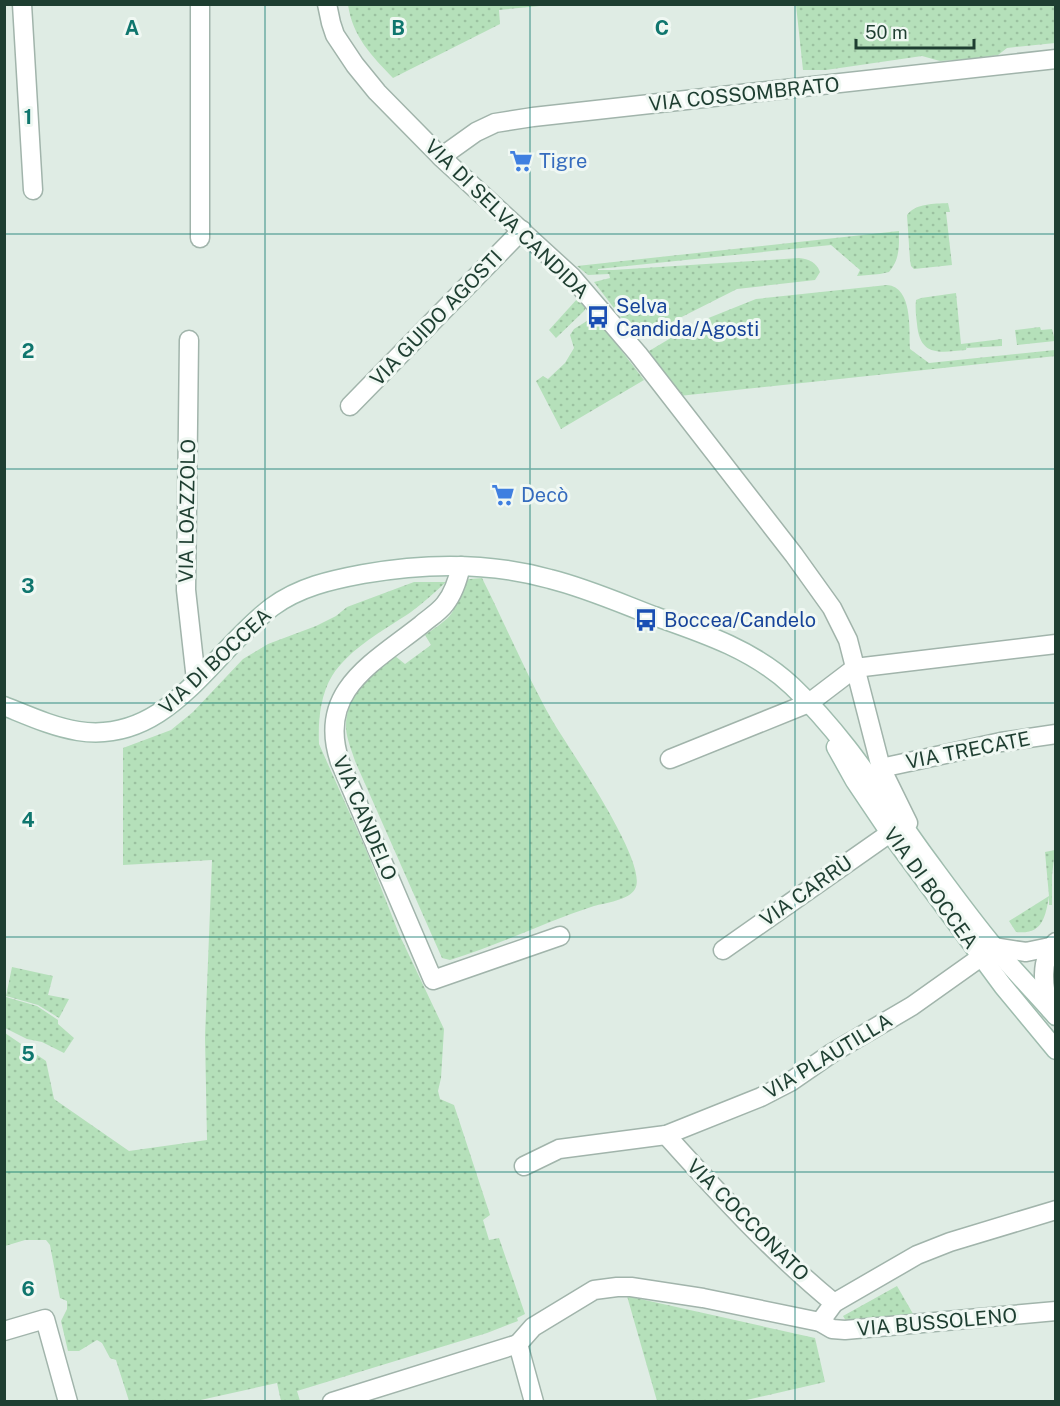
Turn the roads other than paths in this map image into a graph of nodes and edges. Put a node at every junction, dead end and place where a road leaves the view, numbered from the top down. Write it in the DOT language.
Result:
graph roads {
  1 [pos="22,4"];
  2 [pos="200,4"];
  3 [pos="327,4"];
  4 [pos="1056,59"];
  5 [pos="441,157"];
  6 [pos="33,190"];
  7 [pos="522,230"];
  8 [pos="200,238"];
  9 [pos="189,340"];
  10 [pos="350,406"];
  11 [pos="462,566"];
  12 [pos="1056,644"];
  13 [pos="855,668"];
  14 [pos="196,680"];
  15 [pos="4,706"];
  16 [pos="814,710"];
  17 [pos="1056,734"];
  18 [pos="670,759"];
  19 [pos="881,768"];
  20 [pos="890,833"];
  21 [pos="921,850"];
  22 [pos="560,936"];
  23 [pos="1053,945"];
  24 [pos="723,950"];
  25 [pos="987,952"];
  26 [pos="1053,1012"];
  27 [pos="1056,1050"];
  28 [pos="666,1135"];
  29 [pos="524,1166"];
  30 [pos="1056,1210"];
  31 [pos="834,1303"];
  32 [pos="1056,1311"];
  33 [pos="820,1322"];
  34 [pos="4,1330"];
  35 [pos="518,1344"];
  36 [pos="68,1401"];
  37 [pos="332,1401"];
  38 [pos="534,1401"];
  1 -- 6 [label="street"];
  2 -- 8 [label="street"];
  3 -- 5 [label="street, VIA DI SELVA CANDIDA"];
  4 -- 5 [label="street, VIA COSSOMBRATO"];
  5 -- 7 [label="street, VIA DI SELVA CANDIDA"];
  7 -- 10 [label="street, VIA GUIDO AGOSTI"];
  7 -- 13 [label="street, VIA DI SELVA CANDIDA"];
  9 -- 14 [label="street, VIA LOAZZOLO"];
  11 -- 14 [label="street, VIA DI BOCCEA"];
  11 -- 16 [label="street, VIA DI BOCCEA"];
  11 -- 22 [label="street, VIA CANDELO"];
  12 -- 13 [label="street"];
  13 -- 16 [label="street"];
  13 -- 19 [label="street, VIA DI SELVA CANDIDA"];
  14 -- 15 [label="street, VIA DI BOCCEA"];
  16 -- 18 [label="street"];
  16 -- 20 [label="street, VIA DI BOCCEA"];
  16 -- 21 [label="street, VIA DI BOCCEA"];
  17 -- 19 [label="street, VIA TRECATE"];
  19 -- 21 [label="street, VIA DI SELVA CANDIDA"];
  20 -- 24 [label="street, VIA CARRÙ"];
  20 -- 25 [label="street, VIA DI BOCCEA"];
  21 -- 25 [label="street, VIA DI BOCCEA"];
  23 -- 25 [label="street"];
  23 -- 26 [label="street"];
  25 -- 26 [label="street, VIA DI BOCCEA"];
  25 -- 27 [label="street, VIA DI BOCCEA"];
  25 -- 28 [label="street, VIA PLAUTILLA"];
  28 -- 29 [label="street, VIA PLAUTILLA"];
  28 -- 31 [label="street, VIA COCCONATO"];
  30 -- 31 [label="street"];
  31 -- 33 [label="street"];
  32 -- 33 [label="street, VIA BUSSOLENO"];
  33 -- 35 [label="street, VIA BUSSOLENO"];
  34 -- 36 [label="street"];
  35 -- 37 [label="street"];
  35 -- 38 [label="street"];
}
